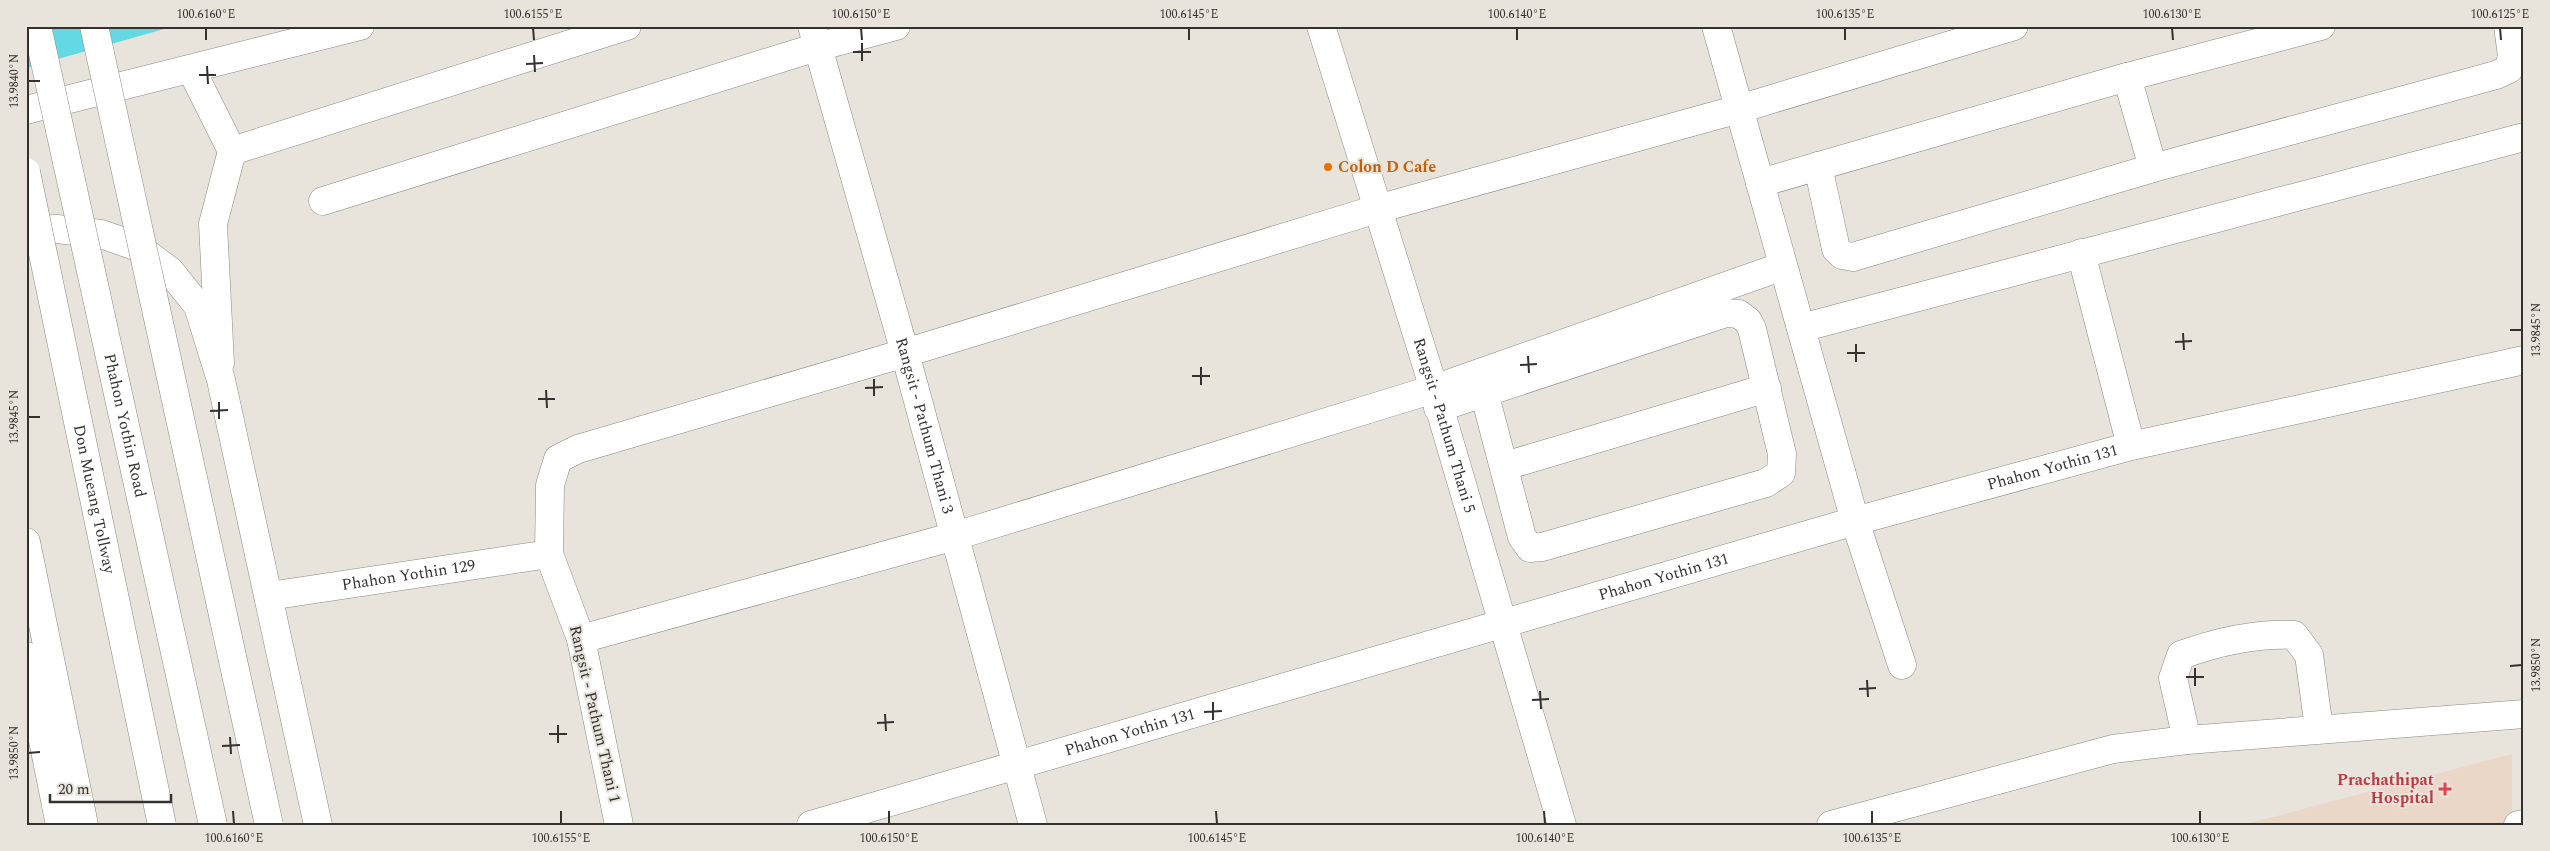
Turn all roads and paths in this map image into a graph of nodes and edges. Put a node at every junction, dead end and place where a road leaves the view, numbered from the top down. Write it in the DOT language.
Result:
graph roads {
  1 [pos="37,26"];
  2 [pos="94,26"];
  3 [pos="360,26"];
  4 [pos="627,26"];
  5 [pos="896,26"];
  6 [pos="1321,26"];
  7 [pos="1716,26"];
  8 [pos="2321,26"];
  9 [pos="2508,26"];
  10 [pos="2000,28"];
  11 [pos="814,37"];
  12 [pos="191,69"];
  13 [pos="2127,77"];
  14 [pos="1739,109"];
  15 [pos="26,110"];
  16 [pos="2524,137"];
  17 [pos="232,151"];
  18 [pos="1818,166"];
  19 [pos="2153,168"];
  20 [pos="26,172"];
  21 [pos="1760,183"];
  22 [pos="322,201"];
  23 [pos="1377,209"];
  24 [pos="26,230"];
  25 [pos="2080,253"];
  26 [pos="1783,266"];
  27 [pos="1801,328"];
  28 [pos="905,353"];
  29 [pos="2524,360"];
  30 [pos="221,380"];
  31 [pos="1767,388"];
  32 [pos="1484,392"];
  33 [pos="1436,398"];
  34 [pos="2131,446"];
  35 [pos="1504,466"];
  36 [pos="1855,521"];
  37 [pos="955,536"];
  38 [pos="26,542"];
  39 [pos="549,554"];
  40 [pos="269,596"];
  41 [pos="1504,624"];
  42 [pos="581,639"];
  43 [pos="26,656"];
  44 [pos="1902,665"];
  45 [pos="2524,714"];
  46 [pos="2319,729"];
  47 [pos="2187,740"];
  48 [pos="1017,765"];
  49 [pos="2524,824"];
  50 [pos="60,825"];
  51 [pos="84,825"];
  52 [pos="162,825"];
  53 [pos="213,825"];
  54 [pos="269,825"];
  55 [pos="318,825"];
  56 [pos="619,825"];
  57 [pos="811,825"];
  58 [pos="1034,825"];
  59 [pos="1562,825"];
  60 [pos="1831,825"];
  61 [pos="2518,825"];
  1 -- 53 [label="main road, Phahon Yothin Road, bridge"];
  2 -- 54 [label="main road, bridge"];
  3 -- 12 [label="main road"];
  4 -- 17 [label="main road"];
  5 -- 11 [label="main road"];
  6 -- 23 [label="main road, Rangsit - Pathum Thani 5"];
  7 -- 14 [label="main road"];
  8 -- 13 [label="main road"];
  9 -- 19 [label="main road"];
  10 -- 14 [label="main road"];
  11 -- 22 [label="main road"];
  11 -- 28 [label="main road, Rangsit - Pathum Thani 3"];
  12 -- 15 [label="main road"];
  12 -- 17 [label="main road"];
  13 -- 18 [label="main road"];
  13 -- 19 [label="main road"];
  14 -- 21 [label="main road"];
  14 -- 23 [label="main road"];
  16 -- 25 [label="main road"];
  17 -- 30 [label="main road"];
  18 -- 19 [label="main road"];
  18 -- 21 [label="main road"];
  20 -- 52 [label="main road, Don Mueang Tollway, bridge"];
  21 -- 26 [label="main road"];
  23 -- 28 [label="main road"];
  23 -- 33 [label="main road, Rangsit - Pathum Thani 5"];
  24 -- 30 [label="main road"];
  25 -- 27 [label="main road"];
  25 -- 34 [label="main road"];
  26 -- 27 [label="main road"];
  26 -- 33 [label="main road"];
  27 -- 36 [label="main road"];
  28 -- 37 [label="main road, Rangsit - Pathum Thani 3"];
  28 -- 39 [label="main road, Rangsit - Pathum Thani 1"];
  29 -- 34 [label="main road, Phahon Yothin 131"];
  30 -- 40 [label="main road"];
  31 -- 32 [label="main road"];
  31 -- 35 [label="main road"];
  31 -- 35 [label="main road"];
  32 -- 33 [label="main road"];
  32 -- 35 [label="main road"];
  33 -- 37 [label="main road"];
  33 -- 41 [label="main road, Rangsit - Pathum Thani 5"];
  34 -- 36 [label="main road, Phahon Yothin 131"];
  36 -- 41 [label="main road, Phahon Yothin 131"];
  36 -- 44 [label="main road"];
  37 -- 42 [label="main road"];
  37 -- 48 [label="main road, Rangsit - Pathum Thani 3"];
  38 -- 51 [label="main road"];
  39 -- 40 [label="main road, Phahon Yothin 129"];
  39 -- 42 [label="main road, Rangsit - Pathum Thani 1"];
  40 -- 55 [label="main road"];
  41 -- 48 [label="main road, Phahon Yothin 131"];
  41 -- 59 [label="main road, Rangsit - Pathum Thani 5"];
  42 -- 56 [label="main road, Rangsit - Pathum Thani 1"];
  43 -- 50 [label="main road"];
  45 -- 46 [label="main road"];
  46 -- 47 [label="main road"];
  46 -- 47 [label="main road"];
  47 -- 60 [label="main road"];
  48 -- 57 [label="main road, Phahon Yothin 131"];
  48 -- 58 [label="main road, Rangsit - Pathum Thani 3"];
  49 -- 61 [label="main road"];
}
